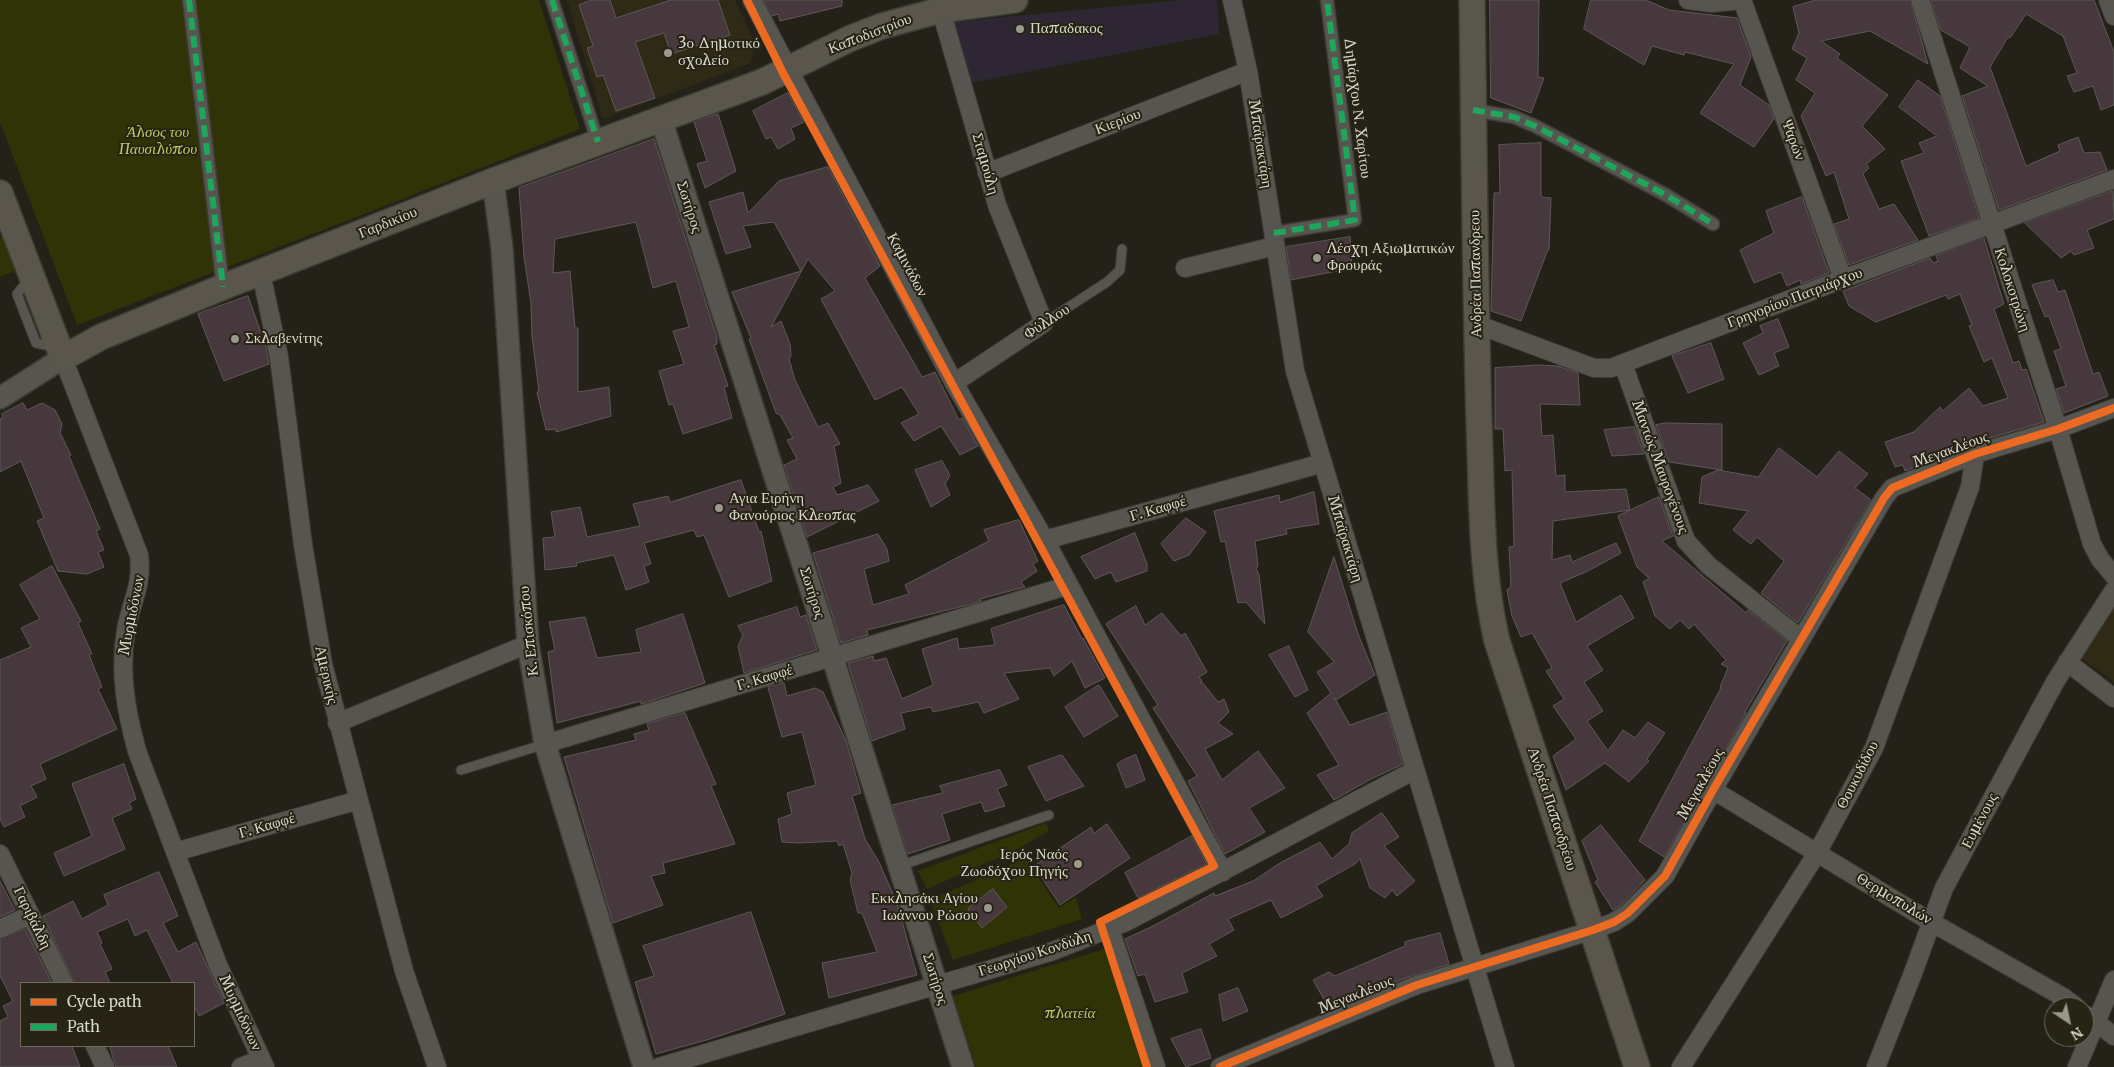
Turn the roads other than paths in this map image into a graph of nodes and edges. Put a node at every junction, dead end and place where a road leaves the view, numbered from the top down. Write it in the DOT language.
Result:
graph roads {
  1 [pos="189,0"];
  2 [pos="552,0"];
  3 [pos="752,0"];
  4 [pos="1015,0"];
  5 [pos="1232,0"];
  6 [pos="1327,0"];
  7 [pos="1472,0"];
  8 [pos="1688,0"];
  9 [pos="1742,0"];
  10 [pos="1920,0"];
  11 [pos="2108,0"];
  12 [pos="940,5"];
  13 [pos="2114,16"];
  14 [pos="788,70"];
  15 [pos="1248,71"];
  16 [pos="1473,110"];
  17 [pos="661,119"];
  18 [pos="598,142"];
  19 [pos="987,173"];
  20 [pos="2114,179"];
  21 [pos="493,181"];
  22 [pos="0,193"];
  23 [pos="1713,224"];
  24 [pos="1991,224"];
  25 [pos="1275,240"];
  26 [pos="1122,249"];
  27 [pos="1185,268"];
  28 [pos="261,273"];
  29 [pos="1843,279"];
  30 [pos="223,287"];
  31 [pos="1044,323"];
  32 [pos="1476,324"];
  33 [pos="61,353"];
  34 [pos="1623,364"];
  35 [pos="954,383"];
  36 [pos="0,398"];
  37 [pos="2114,408"];
  38 [pos="2058,429"];
  39 [pos="1975,454"];
  40 [pos="1322,463"];
  41 [pos="1045,540"];
  42 [pos="1484,548"];
  43 [pos="2114,576"];
  44 [pos="1070,587"];
  45 [pos="2114,590"];
  46 [pos="1801,639"];
  47 [pos="528,644"];
  48 [pos="833,658"];
  49 [pos="2067,662"];
  50 [pos="2114,698"];
  51 [pos="337,723"];
  52 [pos="545,744"];
  53 [pos="461,770"];
  54 [pos="1415,770"];
  55 [pos="1713,790"];
  56 [pos="359,800"];
  57 [pos="1049,815"];
  58 [pos="175,852"];
  59 [pos="1817,853"];
  60 [pos="0,854"];
  61 [pos="899,866"];
  62 [pos="1222,872"];
  63 [pos="30,915"];
  64 [pos="1931,922"];
  65 [pos="1110,928"];
  66 [pos="0,929"];
  67 [pos="1592,930"];
  68 [pos="1474,967"];
  69 [pos="2114,980"];
  70 [pos="64,982"];
  71 [pos="937,985"];
  72 [pos="2063,997"];
  73 [pos="2094,1011"];
  74 [pos="2094,1020"];
  75 [pos="2114,1036"];
  76 [pos="95,1047"];
  77 [pos="2082,1047"];
  78 [pos="263,1063"];
  79 [pos="105,1067"];
  80 [pos="241,1067"];
  81 [pos="437,1067"];
  82 [pos="644,1067"];
  83 [pos="659,1067"];
  84 [pos="963,1067"];
  85 [pos="1156,1067"];
  86 [pos="1220,1067"];
  87 [pos="1505,1067"];
  88 [pos="1637,1067"];
  89 [pos="1681,1067"];
  90 [pos="1876,1067"];
  91 [pos="2077,1067"];
  1 -- 30 [label="street"];
  2 -- 18 [label="street"];
  3 -- 14 [label="street, Καμινάδων"];
  4 -- 12 [label="main road, Καποδιστρίου"];
  5 -- 15 [label="street, Μπαϊρακτάρη"];
  6 -- 25 [label="street, Δημάρχου Ν. Χαρίτου"];
  7 -- 16 [label="main road, Ανδρέα Παπανδρεου"];
  8 -- 9 [label="street"];
  9 -- 29 [label="street, Ψαρών"];
  10 -- 24 [label="street, Κολοκοτρώνη"];
  11 -- 13 [label="street"];
  12 -- 14 [label="main road, Καποδιστρίου"];
  12 -- 19 [label="street, Σταμούλη"];
  14 -- 17 [label="main road, Γαρδικίου"];
  14 -- 35 [label="street, Καμινάδων"];
  15 -- 19 [label="street, Κιερίου"];
  15 -- 25 [label="street, Μπαϊρακτάρη"];
  16 -- 23 [label="street"];
  16 -- 32 [label="main road, Ανδρέα Παπανδρεου"];
  17 -- 18 [label="main road, Γαρδικίου"];
  17 -- 48 [label="street, Σωτήρος"];
  18 -- 21 [label="main road, Γαρδικίου"];
  19 -- 31 [label="street, Σταμούλη"];
  20 -- 24 [label="street, Γρηγορίου Πατριάρχου"];
  21 -- 28 [label="main road, Γαρδικίου"];
  21 -- 47 [label="street, Κ. Επισκόπου"];
  22 -- 33 [label="main road, Μυρμιδόνων"];
  24 -- 29 [label="street, Γρηγορίου Πατριάρχου"];
  24 -- 38 [label="street, Κολοκοτρώνη"];
  25 -- 27 [label="street"];
  25 -- 40 [label="street, Μπαϊρακτάρη"];
  26 -- 31 [label="lane, Φύλλου"];
  28 -- 30 [label="main road, Γαρδικίου"];
  28 -- 51 [label="street, Αμερικής"];
  29 -- 34 [label="street, Γρηγορίου Πατριάρχου"];
  30 -- 33 [label="main road, Γαρδικίου"];
  31 -- 35 [label="street, Φύλλου"];
  32 -- 34 [label="street, Γρηγορίου Πατριάρχου"];
  32 -- 42 [label="main road, Ανδρέα Παπανδρεου"];
  33 -- 36 [label="street, Γαρδικίου"];
  33 -- 58 [label="street, Μυρμιδόνων"];
  34 -- 46 [label="street, Μαντώς Μαυρογένους"];
  35 -- 41 [label="street, Καμινάδων"];
  37 -- 38 [label="street, Μεγακλέους"];
  38 -- 39 [label="street, Μεγακλέους"];
  38 -- 43 [label="street, Κολοκοτρώνη"];
  39 -- 46 [label="street, Μεγακλέους"];
  39 -- 59 [label="street, Θουκυδίδου"];
  40 -- 41 [label="street, Γ. Καφφέ"];
  40 -- 54 [label="street, Μπαϊρακτάρη"];
  41 -- 44 [label="street"];
  42 -- 67 [label="main road, Ανδρέα Παπανδρέου"];
  44 -- 48 [label="street, Γ. Καφφέ"];
  44 -- 62 [label="street"];
  45 -- 49 [label="street, Ευμένους"];
  46 -- 55 [label="street, Μεγακλέους"];
  47 -- 51 [label="street"];
  47 -- 52 [label="street, Κ. Επισκόπου"];
  48 -- 52 [label="street, Γ. Καφφέ"];
  48 -- 61 [label="street, Σωτήρος"];
  49 -- 50 [label="street"];
  49 -- 64 [label="street, Ευμένους"];
  51 -- 56 [label="street, Αμερικής"];
  52 -- 53 [label="lane, Γ. Καφφέ"];
  52 -- 82 [label="street, Κ. Επισκόπου"];
  54 -- 62 [label="street, Γεωργίου Κονδύλη"];
  54 -- 68 [label="street, Μπαϊρακτάρη"];
  55 -- 59 [label="street, Θερμοπυλών"];
  55 -- 67 [label="street, Μεγακλέους"];
  56 -- 58 [label="street, Γ. Καφφέ"];
  56 -- 81 [label="street, Αμερικής"];
  57 -- 61 [label="lane"];
  58 -- 78 [label="street, Μυρμιδόνων"];
  59 -- 64 [label="street, Θερμοπυλών"];
  59 -- 89 [label="street, Θουκυδίδου"];
  60 -- 63 [label="street, Γαριβάλδη"];
  61 -- 71 [label="street, Σωτήρος"];
  62 -- 65 [label="street, Γεωργίου Κονδύλη"];
  63 -- 66 [label="street"];
  63 -- 70 [label="street, Γαριβάλδη"];
  64 -- 72 [label="street, Θερμοπυλών"];
  64 -- 90 [label="street, Ευμένους"];
  65 -- 71 [label="street, Γεωργίου Κονδύλη"];
  65 -- 85 [label="street"];
  67 -- 68 [label="street, Μεγακλέους"];
  67 -- 88 [label="main road, Ανδρέα Παπανδρέου"];
  68 -- 86 [label="street, Μεγακλέους"];
  68 -- 87 [label="street, Μπαϊρακτάρη"];
  69 -- 73 [label="street"];
  71 -- 83 [label="street, Γεωργίου Κονδύλη"];
  71 -- 84 [label="street, Σωτήρος"];
  74 -- 75 [label="street"];
  76 -- 79 [label="street"];
  77 -- 91 [label="street"];
  78 -- 80 [label="street"];
}
